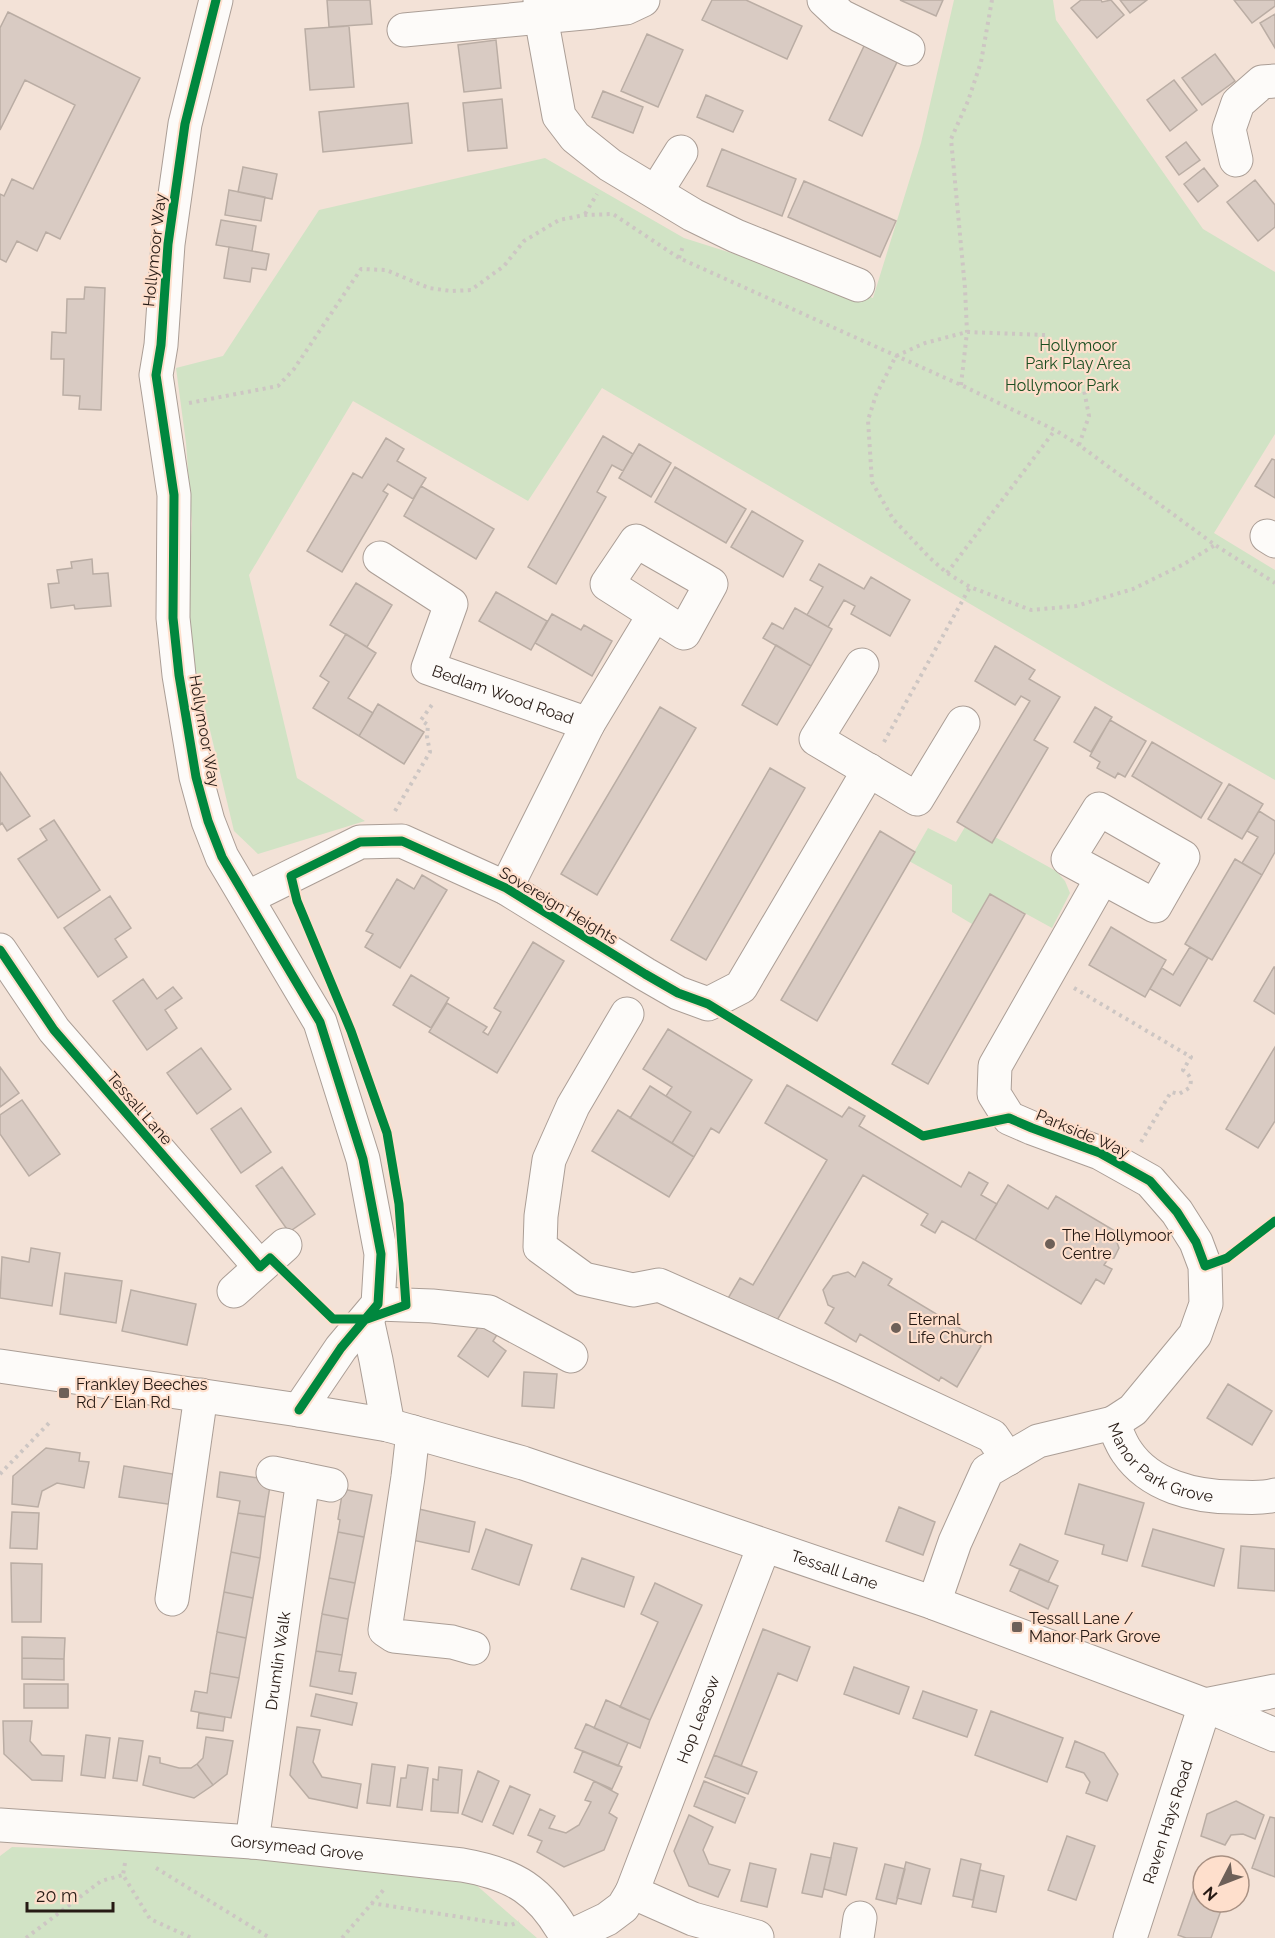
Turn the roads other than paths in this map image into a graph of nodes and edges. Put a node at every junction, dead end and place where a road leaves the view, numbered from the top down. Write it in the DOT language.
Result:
graph roads {
  1 [pos="216,0"];
  2 [pos="643,0"];
  3 [pos="824,0"];
  4 [pos="541,8"];
  5 [pos="404,30"];
  6 [pos="909,49"];
  7 [pos="1275,81"];
  8 [pos="681,152"];
  9 [pos="1236,160"];
  10 [pos="656,192"];
  11 [pos="858,285"];
  12 [pos="380,558"];
  13 [pos="642,607"];
  14 [pos="862,665"];
  15 [pos="963,723"];
  16 [pos="588,724"];
  17 [pos="876,756"];
  18 [pos="1102,878"];
  19 [pos="506,888"];
  20 [pos="247,898"];
  21 [pos="0,950"];
  22 [pos="627,1014"];
  23 [pos="285,1245"];
  24 [pos="260,1267"];
  25 [pos="234,1291"];
  26 [pos="373,1312"];
  27 [pos="571,1356"];
  28 [pos="0,1366"];
  29 [pos="201,1395"];
  30 [pos="299,1410"];
  31 [pos="1113,1423"];
  32 [pos="400,1429"];
  33 [pos="1008,1459"];
  34 [pos="303,1479"];
  35 [pos="1275,1495"];
  36 [pos="764,1546"];
  37 [pos="172,1599"];
  38 [pos="934,1603"];
  39 [pos="473,1648"];
  40 [pos="1275,1691"];
  41 [pos="1205,1706"];
  42 [pos="1275,1735"];
  43 [pos="0,1825"];
  44 [pos="252,1842"];
  45 [pos="632,1892"];
  46 [pos="757,1937"];
  47 [pos="567,1938"];
  48 [pos="1130,1938"];
  1 -- 20 [label="street, Hollymoor Way"];
  2 -- 4 [label="street"];
  3 -- 6 [label="street"];
  4 -- 5 [label="street"];
  4 -- 10 [label="street"];
  7 -- 9 [label="street"];
  8 -- 10 [label="street"];
  10 -- 11 [label="street"];
  12 -- 16 [label="street, Bedlam Wood Road"];
  13 -- 13 [label="street"];
  13 -- 16 [label="street, Bedlam Wood Road"];
  14 -- 17 [label="street"];
  15 -- 17 [label="street"];
  16 -- 19 [label="street, Bedlam Wood Road"];
  17 -- 19 [label="street, Sovereign Heights"];
  18 -- 18 [label="street"];
  18 -- 31 [label="street, Parkside Way"];
  19 -- 20 [label="street, Sovereign Heights"];
  20 -- 26 [label="street, Hollymoor Way"];
  21 -- 24 [label="street, Tessall Lane"];
  22 -- 33 [label="street"];
  23 -- 24 [label="street"];
  24 -- 25 [label="street"];
  26 -- 27 [label="street"];
  26 -- 30 [label="street"];
  26 -- 32 [label="street, Hollymoor Way"];
  28 -- 29 [label="street, Tessall Lane"];
  29 -- 30 [label="street, Tessall Lane"];
  29 -- 37 [label="street"];
  30 -- 32 [label="street, Tessall Lane"];
  31 -- 33 [label="street, Manor Park Grove"];
  31 -- 35 [label="street, Manor Park Grove"];
  32 -- 36 [label="street, Tessall Lane"];
  32 -- 39 [label="street, Hollymoor Way"];
  33 -- 38 [label="street, Manor Park Grove"];
  34 -- 44 [label="street, Drumlin Walk"];
  36 -- 38 [label="street, Tessall Lane"];
  36 -- 45 [label="street, Hop Leasow"];
  38 -- 41 [label="street, Tessall Lane"];
  40 -- 41 [label="street"];
  41 -- 42 [label="street, Tessall Lane"];
  41 -- 48 [label="street, Raven Hays Road"];
  43 -- 44 [label="street, Gorsymead Grove"];
  44 -- 47 [label="street, Gorsymead Grove"];
  45 -- 46 [label="street"];
  45 -- 47 [label="street, Hop Leasow"];
}
